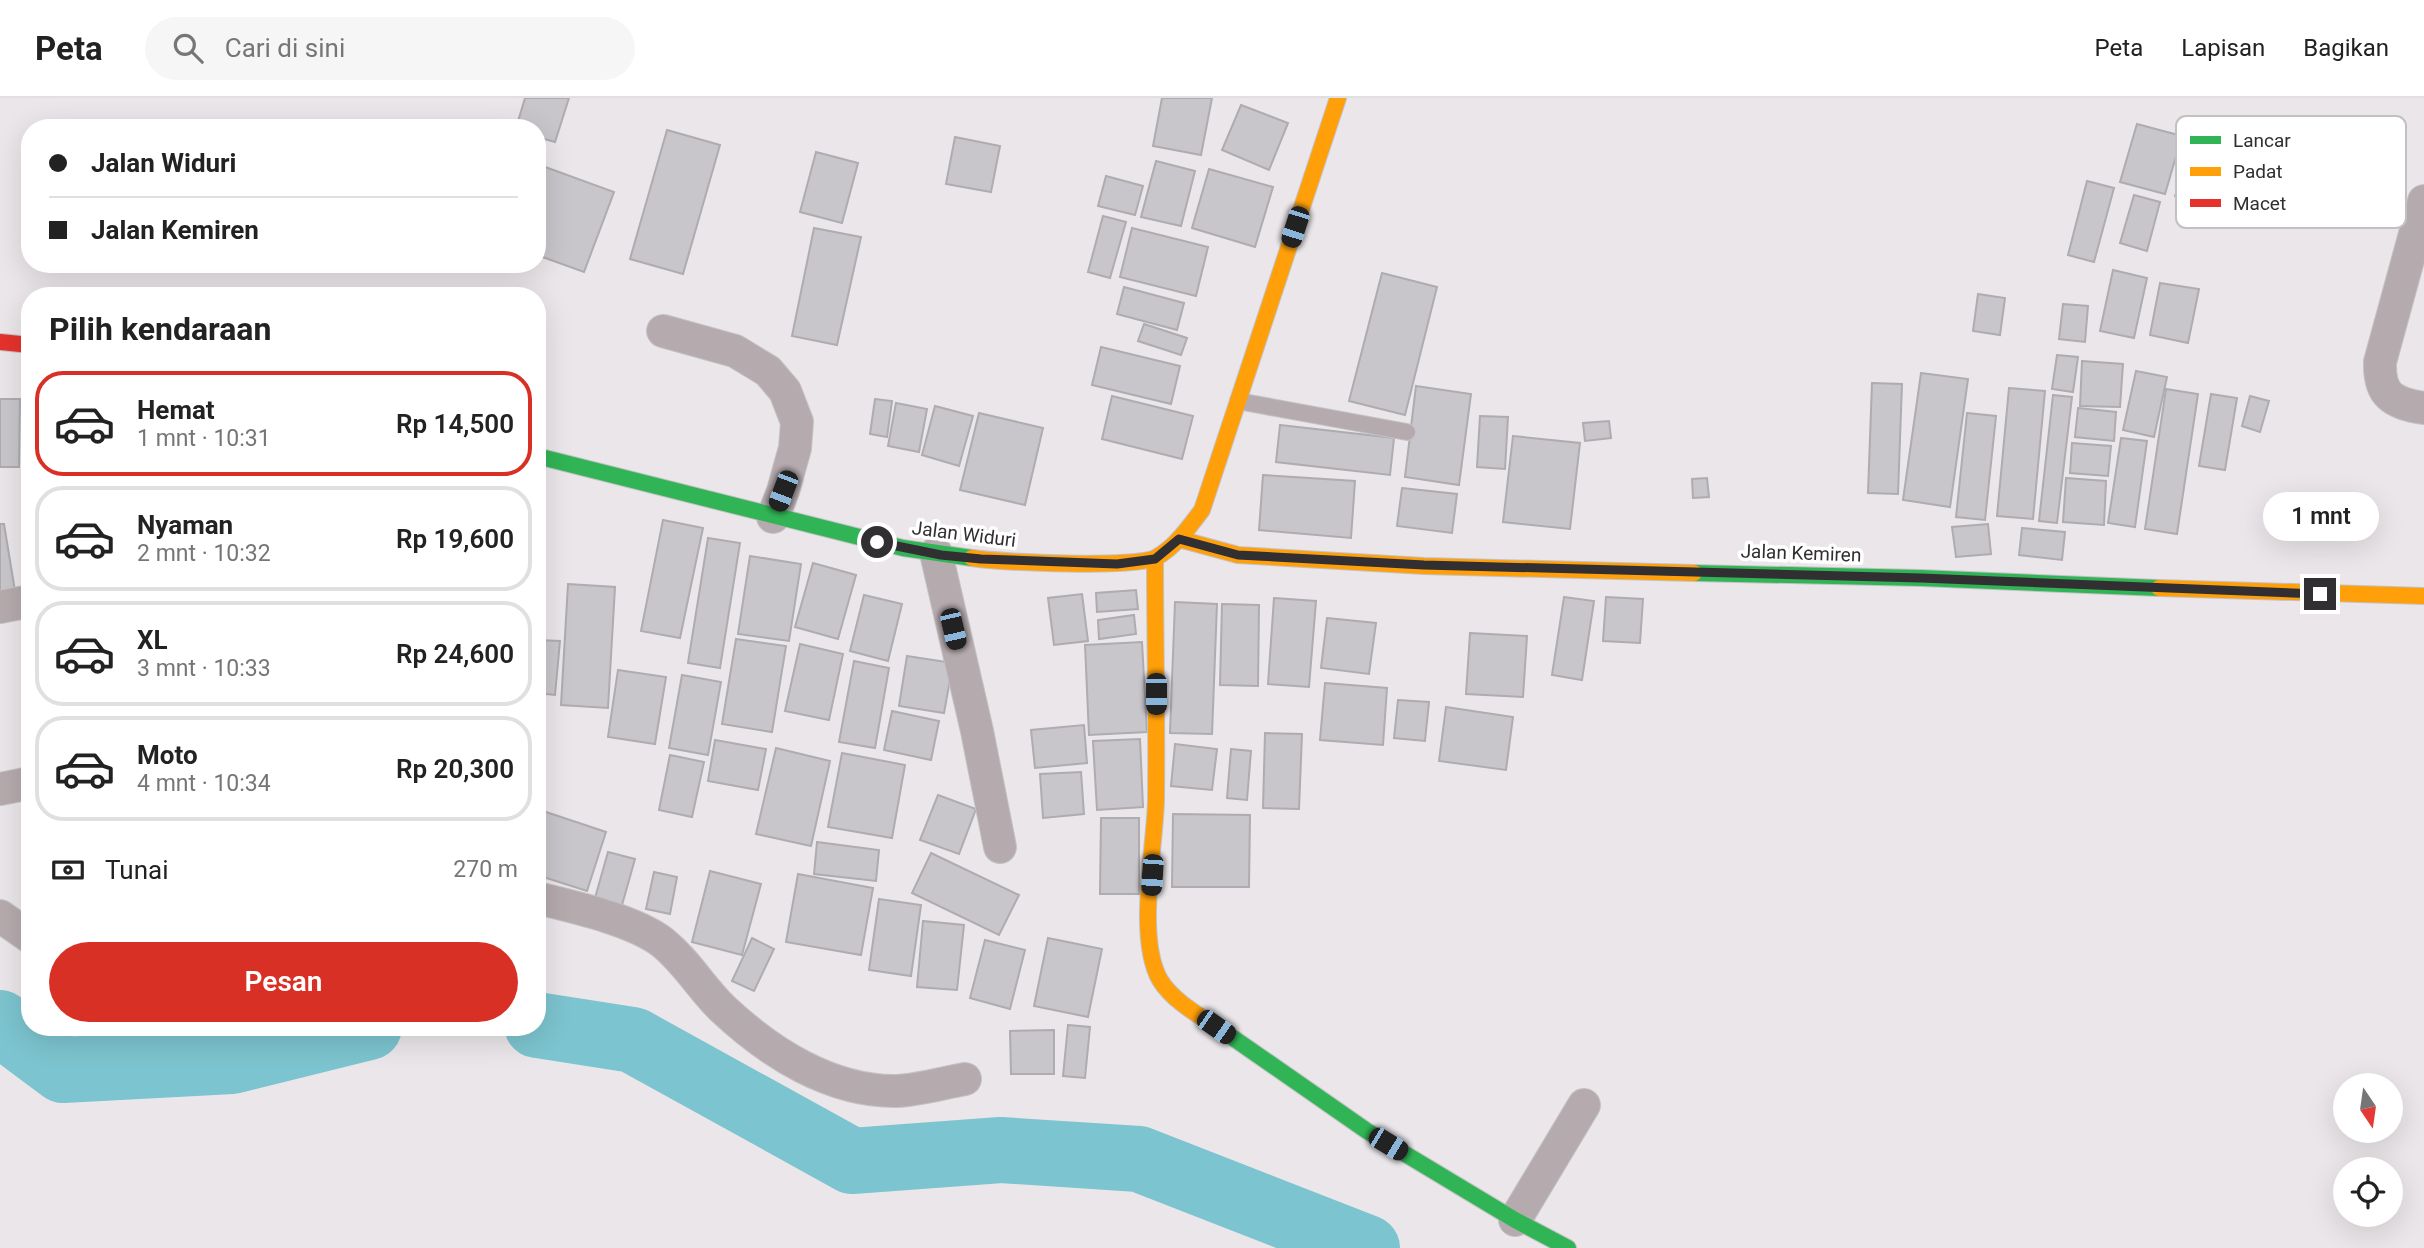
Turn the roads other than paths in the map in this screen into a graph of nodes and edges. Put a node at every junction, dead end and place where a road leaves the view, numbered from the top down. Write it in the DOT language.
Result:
graph roads {
  1 [pos="1338,98"];
  2 [pos="2424,201"];
  3 [pos="663,331"];
  4 [pos="0,342"];
  5 [pos="21,344"];
  6 [pos="1238,401"];
  7 [pos="2424,408"];
  8 [pos="1407,432"];
  9 [pos="546,458"];
  10 [pos="778,504"];
  11 [pos="1179,539"];
  12 [pos="938,554"];
  13 [pos="1155,559"];
  14 [pos="2424,596"];
  15 [pos="21,603"];
  16 [pos="0,607"];
  17 [pos="21,785"];
  18 [pos="0,789"];
  19 [pos="1000,847"];
  20 [pos="546,901"];
  21 [pos="0,916"];
  22 [pos="21,931"];
  23 [pos="965,1079"];
  24 [pos="1584,1105"];
  25 [pos="1515,1220"];
  26 [pos="1568,1248"];
  1 -- 6 [label="street"];
  2 -- 7 [label="street"];
  3 -- 10 [label="street"];
  4 -- 5 [label="street"];
  6 -- 8 [label="lane"];
  6 -- 11 [label="street"];
  9 -- 10 [label="street, Jalan Widuri"];
  10 -- 12 [label="street, Jalan Widuri"];
  11 -- 13 [label="street"];
  11 -- 14 [label="street, Jalan Kemiren"];
  12 -- 13 [label="street, Jalan Widuri"];
  12 -- 19 [label="street"];
  13 -- 25 [label="street"];
  15 -- 16 [label="street"];
  17 -- 18 [label="street"];
  20 -- 23 [label="street"];
  21 -- 22 [label="street"];
  24 -- 25 [label="street"];
  25 -- 26 [label="street"];
}
